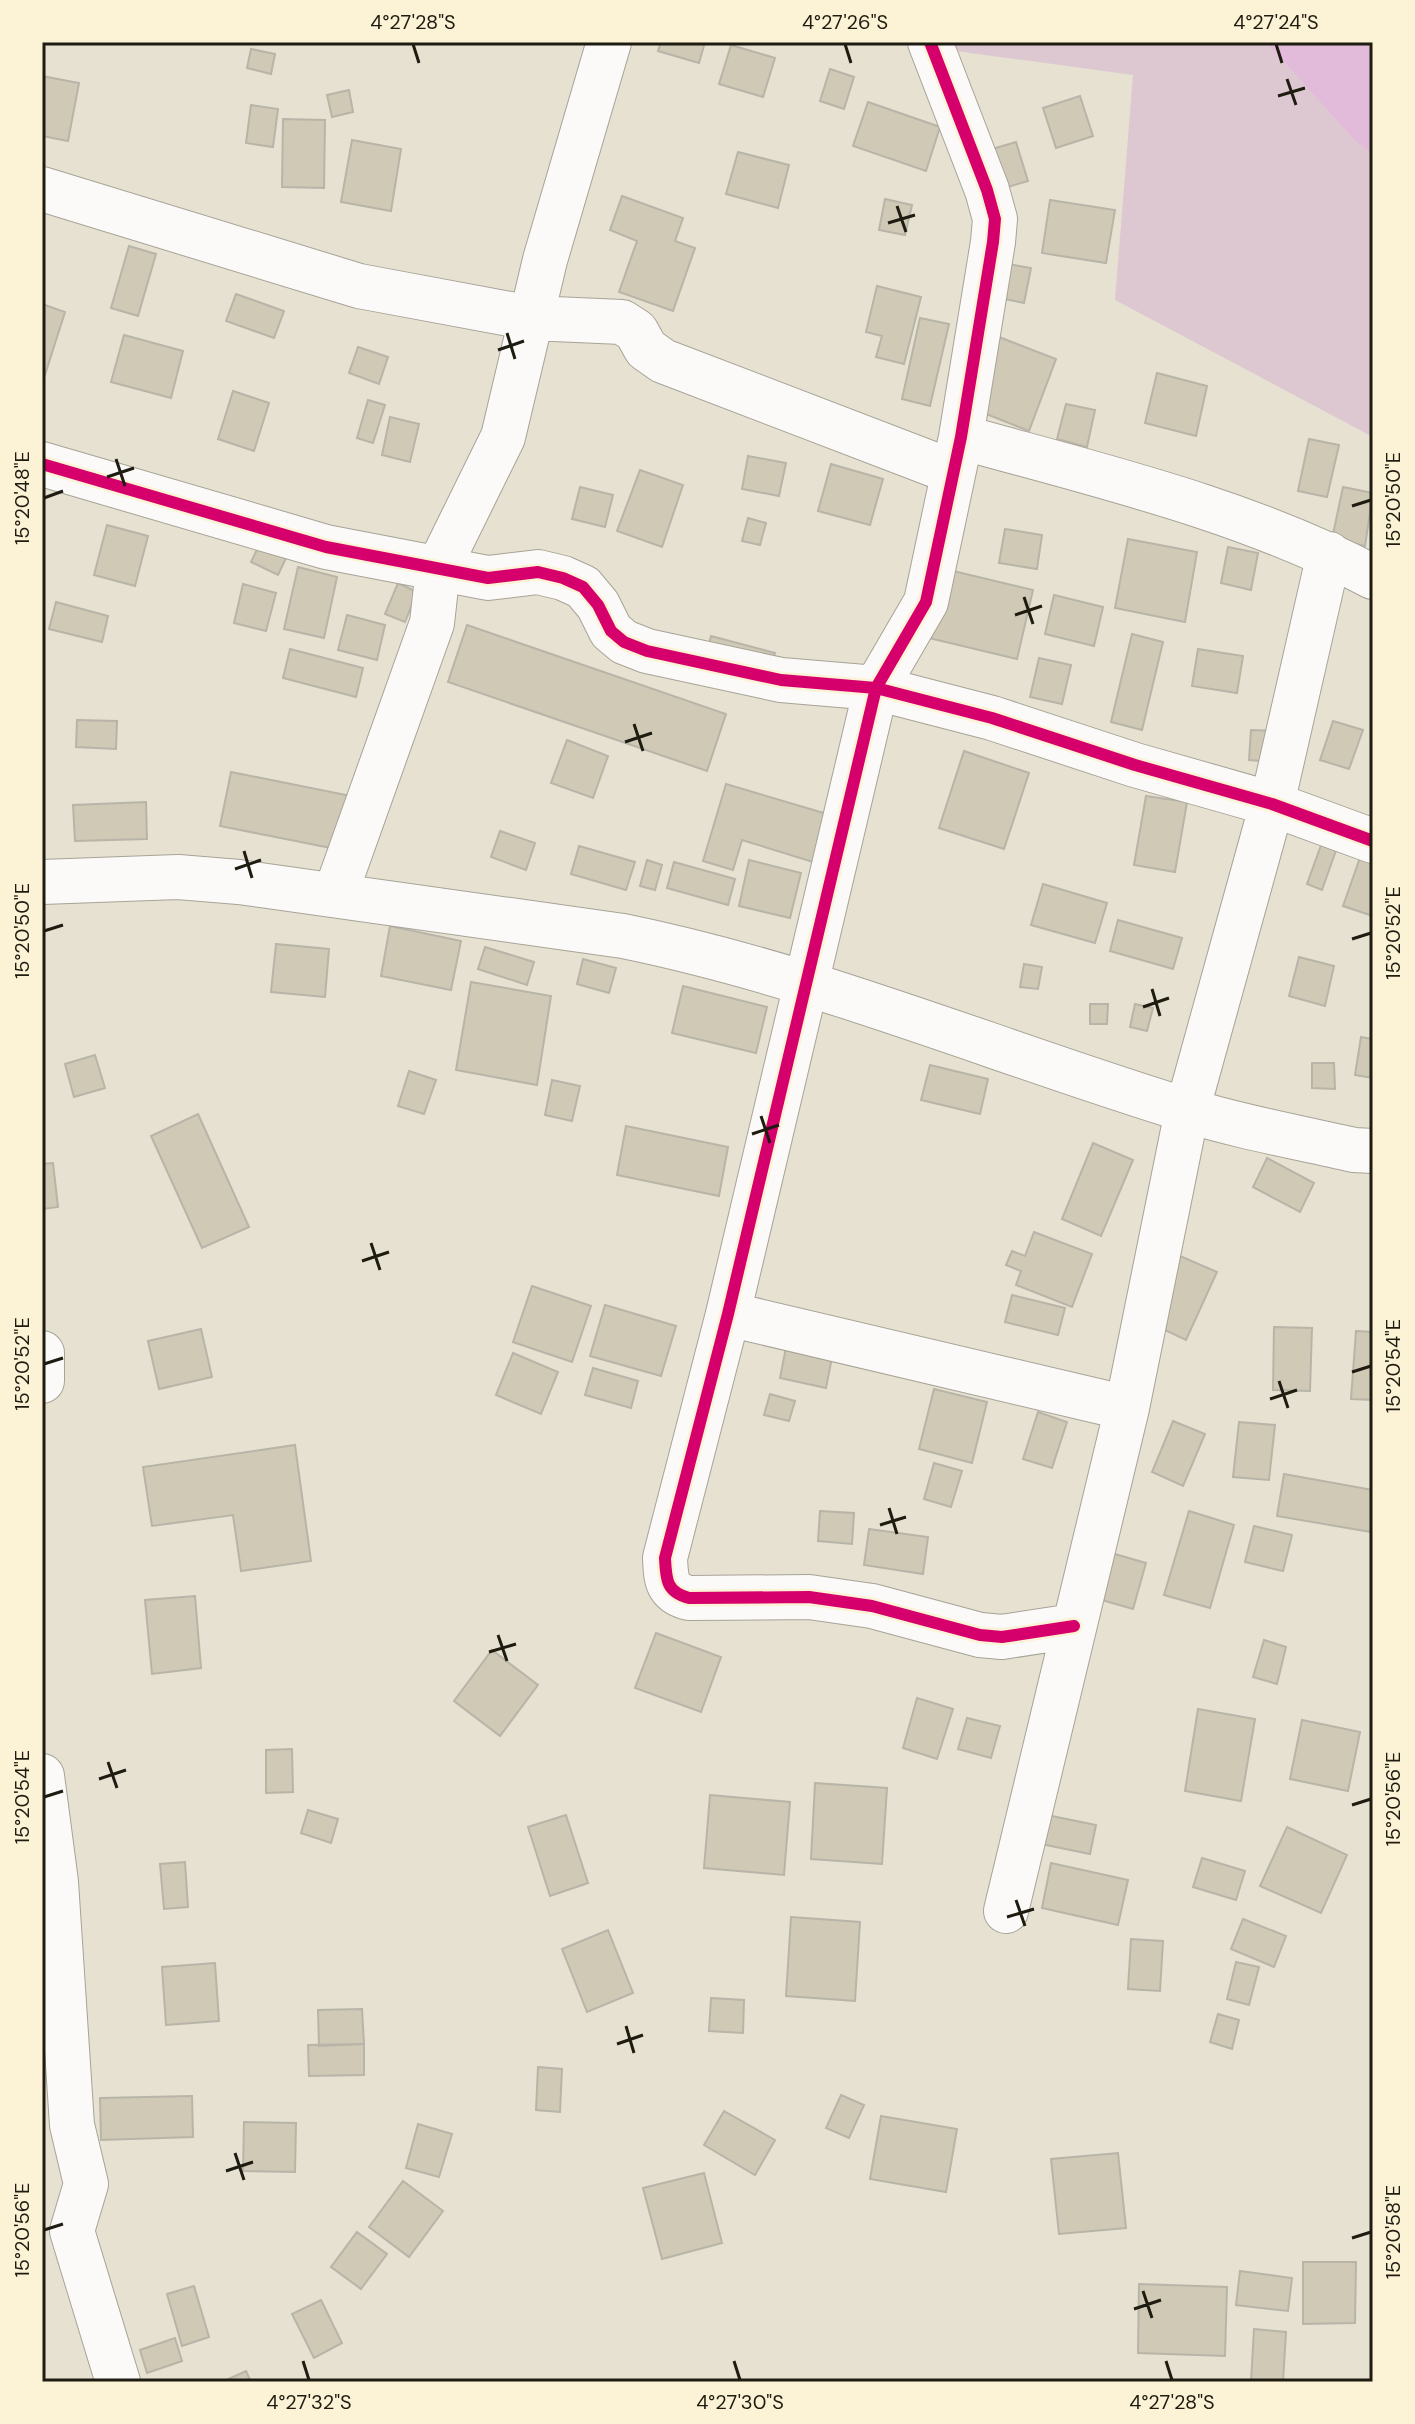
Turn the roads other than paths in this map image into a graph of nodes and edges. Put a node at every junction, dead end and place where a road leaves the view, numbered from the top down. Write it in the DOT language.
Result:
graph roads {
  1 [pos="609,42"];
  2 [pos="930,42"];
  3 [pos="42,189"];
  4 [pos="531,318"];
  5 [pos="957,455"];
  6 [pos="42,464"];
  7 [pos="1329,554"];
  8 [pos="438,569"];
  9 [pos="1373,577"];
  10 [pos="876,688"];
  11 [pos="1272,804"];
  12 [pos="1373,841"];
  13 [pos="42,882"];
  14 [pos="335,895"];
  15 [pos="805,985"];
  16 [pos="1187,1111"];
  17 [pos="1373,1151"];
  18 [pos="728,1314"];
  19 [pos="42,1353"];
  20 [pos="42,1381"];
  21 [pos="1127,1408"];
  22 [pos="1074,1626"];
  23 [pos="42,1776"];
  24 [pos="1006,1911"];
  25 [pos="118,2382"];
  1 -- 4 [label="street"];
  2 -- 5 [label="street"];
  3 -- 4 [label="street"];
  4 -- 5 [label="street"];
  4 -- 8 [label="street"];
  5 -- 7 [label="street"];
  5 -- 10 [label="street"];
  6 -- 8 [label="street"];
  7 -- 9 [label="street"];
  7 -- 11 [label="street"];
  8 -- 10 [label="street"];
  8 -- 14 [label="street"];
  10 -- 11 [label="street"];
  10 -- 15 [label="street"];
  11 -- 12 [label="street"];
  11 -- 16 [label="street"];
  13 -- 14 [label="street"];
  14 -- 15 [label="street"];
  15 -- 16 [label="street"];
  15 -- 18 [label="street"];
  16 -- 17 [label="street"];
  16 -- 21 [label="street"];
  18 -- 21 [label="street"];
  18 -- 22 [label="street"];
  19 -- 20 [label="street"];
  21 -- 22 [label="street"];
  22 -- 24 [label="street"];
  23 -- 25 [label="street"];
}
